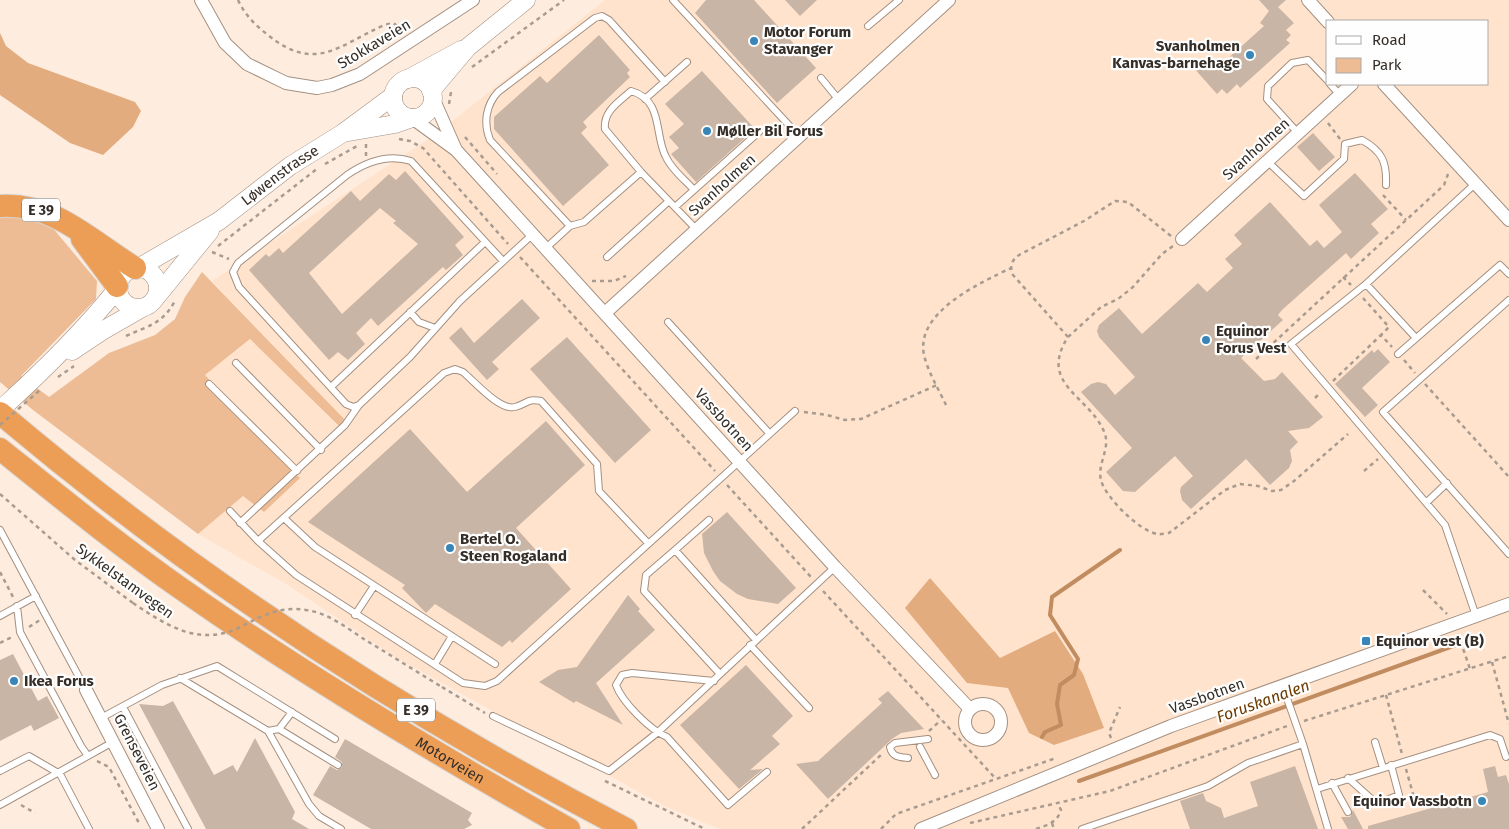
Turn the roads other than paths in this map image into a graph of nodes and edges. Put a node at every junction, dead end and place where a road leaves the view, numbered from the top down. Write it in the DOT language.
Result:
graph roads {
  1 [pos="200,0"];
  2 [pos="473,0"];
  3 [pos="526,0"];
  4 [pos="673,0"];
  5 [pos="898,0"];
  6 [pos="949,0"];
  7 [pos="1308,0"];
  8 [pos="1326,20"];
  9 [pos="868,26"];
  10 [pos="468,47"];
  11 [pos="687,62"];
  12 [pos="821,78"];
  13 [pos="408,79"];
  14 [pos="1326,79"];
  15 [pos="665,82"];
  16 [pos="1332,85"];
  17 [pos="1351,85"];
  18 [pos="1385,85"];
  19 [pos="1340,94"];
  20 [pos="432,95"];
  21 [pos="393,96"];
  22 [pos="646,99"];
  23 [pos="839,100"];
  24 [pos="412,118"];
  25 [pos="760,131"];
  26 [pos="343,133"];
  27 [pos="1298,133"];
  28 [pos="799,136"];
  29 [pos="456,150"];
  30 [pos="1267,160"];
  31 [pos="641,172"];
  32 [pos="1476,183"];
  33 [pos="1386,185"];
  34 [pos="694,190"];
  35 [pos="669,201"];
  36 [pos="0,206"];
  37 [pos="675,207"];
  38 [pos="1509,220"];
  39 [pos="219,221"];
  40 [pos="570,226"];
  41 [pos="697,230"];
  42 [pos="76,231"];
  43 [pos="534,233"];
  44 [pos="1182,240"];
  45 [pos="485,242"];
  46 [pos="546,248"];
  47 [pos="607,257"];
  48 [pos="503,261"];
  49 [pos="137,268"];
  50 [pos="1509,274"];
  51 [pos="1366,284"];
  52 [pos="117,288"];
  53 [pos="157,296"];
  54 [pos="1509,300"];
  55 [pos="142,308"];
  56 [pos="410,312"];
  57 [pos="605,313"];
  58 [pos="668,322"];
  59 [pos="435,328"];
  60 [pos="1416,338"];
  61 [pos="1398,354"];
  62 [pos="236,363"];
  63 [pos="42,382"];
  64 [pos="209,384"];
  65 [pos="330,387"];
  66 [pos="358,405"];
  67 [pos="0,411"];
  68 [pos="795,411"];
  69 [pos="769,433"];
  70 [pos="0,449"];
  71 [pos="321,450"];
  72 [pos="740,461"];
  73 [pos="297,471"];
  74 [pos="1447,483"];
  75 [pos="1426,502"];
  76 [pos="230,511"];
  77 [pos="284,518"];
  78 [pos="709,520"];
  79 [pos="240,523"];
  80 [pos="0,530"];
  81 [pos="258,541"];
  82 [pos="648,543"];
  83 [pos="675,550"];
  84 [pos="1509,554"];
  85 [pos="836,567"];
  86 [pos="374,586"];
  87 [pos="36,596"];
  88 [pos="1509,604"];
  89 [pos="17,606"];
  90 [pos="356,615"];
  91 [pos="0,616"];
  92 [pos="1476,616"];
  93 [pos="452,636"];
  94 [pos="756,640"];
  95 [pos="750,645"];
  96 [pos="436,664"];
  97 [pos="495,664"];
  98 [pos="720,674"];
  99 [pos="180,678"];
  100 [pos="714,681"];
  101 [pos="86,690"];
  102 [pos="1285,693"];
  103 [pos="123,707"];
  104 [pos="809,708"];
  105 [pos="970,709"];
  106 [pos="292,712"];
  107 [pos="493,716"];
  108 [pos="101,718"];
  109 [pos="279,729"];
  110 [pos="268,732"];
  111 [pos="657,733"];
  112 [pos="928,736"];
  113 [pos="336,739"];
  114 [pos="113,742"];
  115 [pos="1375,742"];
  116 [pos="1303,744"];
  117 [pos="920,747"];
  118 [pos="88,756"];
  119 [pos="1506,757"];
  120 [pos="908,758"];
  121 [pos="338,765"];
  122 [pos="1391,765"];
  123 [pos="1383,768"];
  124 [pos="0,771"];
  125 [pos="767,772"];
  126 [pos="60,774"];
  127 [pos="935,776"];
  128 [pos="1348,778"];
  129 [pos="1332,783"];
  130 [pos="1316,789"];
  131 [pos="0,805"];
  132 [pos="1348,812"];
  133 [pos="89,829"];
  134 [pos="158,829"];
  135 [pos="188,829"];
  136 [pos="341,829"];
  137 [pos="570,829"];
  138 [pos="626,829"];
  139 [pos="921,829"];
  140 [pos="1082,829"];
  141 [pos="1328,829"];
  1 -- 2 [label="street, Stokkaveien"];
  3 -- 10 [label="main road"];
  4 -- 28 [label="lane"];
  5 -- 9 [label="lane"];
  6 -- 23 [label="street, Svanholmen"];
  7 -- 8 [label="street"];
  10 -- 13 [label="main road"];
  10 -- 20 [label="main road"];
  11 -- 15 [label="lane"];
  12 -- 23 [label="lane"];
  13 -- 20 [label="main road"];
  13 -- 21 [label="main road"];
  14 -- 27 [label="lane"];
  15 -- 22 [label="lane"];
  15 -- 40 [label="lane"];
  16 -- 19 [label="lane"];
  17 -- 19 [label="street, Svanholmen"];
  18 -- 32 [label="street"];
  19 -- 27 [label="street, Svanholmen"];
  20 -- 24 [label="main road"];
  20 -- 29 [label="street, Vassbotnen"];
  21 -- 24 [label="main road"];
  21 -- 26 [label="main road, Løwenstrasse"];
  22 -- 31 [label="lane"];
  22 -- 34 [label="lane"];
  23 -- 28 [label="street, Svanholmen"];
  24 -- 26 [label="main road, Løwenstrasse"];
  24 -- 29 [label="street, Vassbotnen"];
  25 -- 34 [label="lane"];
  26 -- 39 [label="main road, Løwenstrasse"];
  27 -- 30 [label="street, Svanholmen"];
  28 -- 41 [label="street, Svanholmen"];
  29 -- 43 [label="street, Vassbotnen"];
  30 -- 33 [label="lane"];
  30 -- 44 [label="street, Svanholmen"];
  31 -- 35 [label="lane"];
  31 -- 40 [label="lane"];
  32 -- 38 [label="street"];
  32 -- 51 [label="lane"];
  34 -- 37 [label="lane"];
  35 -- 37 [label="lane"];
  35 -- 47 [label="lane"];
  36 -- 42 [label="highway, E 39"];
  37 -- 41 [label="lane"];
  39 -- 49 [label="main road, Løwenstrasse"];
  39 -- 53 [label="main road, Løwenstrasse"];
  40 -- 46 [label="lane"];
  41 -- 57 [label="street, Svanholmen"];
  42 -- 49 [label="highway, E 39"];
  42 -- 52 [label="highway, E 39"];
  43 -- 46 [label="street, Vassbotnen"];
  43 -- 48 [label="lane"];
  45 -- 48 [label="lane"];
  45 -- 56 [label="lane"];
  45 -- 65 [label="lane"];
  46 -- 57 [label="street, Vassbotnen"];
  48 -- 59 [label="lane"];
  49 -- 52 [label="main road"];
  49 -- 53 [label="main road"];
  50 -- 60 [label="lane"];
  51 -- 60 [label="lane"];
  51 -- 75 [label="lane"];
  52 -- 55 [label="main road"];
  52 -- 63 [label="main road"];
  53 -- 55 [label="main road"];
  54 -- 74 [label="lane"];
  55 -- 63 [label="main road"];
  56 -- 59 [label="lane"];
  56 -- 65 [label="lane"];
  57 -- 72 [label="street, Vassbotnen"];
  58 -- 69 [label="lane"];
  59 -- 66 [label="lane"];
  60 -- 61 [label="lane"];
  62 -- 71 [label="lane"];
  63 -- 67 [label="main road"];
  64 -- 73 [label="lane"];
  65 -- 66 [label="lane"];
  66 -- 71 [label="lane"];
  67 -- 138 [label="highway, E 39"];
  68 -- 69 [label="lane"];
  69 -- 72 [label="lane"];
  70 -- 137 [label="highway, Motorveien / E 39"];
  71 -- 73 [label="lane"];
  72 -- 82 [label="lane"];
  72 -- 85 [label="street, Vassbotnen"];
  73 -- 79 [label="lane"];
  74 -- 75 [label="lane"];
  74 -- 84 [label="lane"];
  75 -- 92 [label="lane"];
  76 -- 79 [label="lane"];
  77 -- 81 [label="lane"];
  77 -- 82 [label="lane"];
  77 -- 86 [label="lane"];
  78 -- 83 [label="lane"];
  79 -- 81 [label="lane"];
  80 -- 87 [label="lane"];
  81 -- 90 [label="lane"];
  82 -- 96 [label="lane"];
  83 -- 94 [label="lane"];
  83 -- 98 [label="lane"];
  85 -- 94 [label="lane"];
  85 -- 105 [label="street, Vassbotnen"];
  86 -- 90 [label="lane"];
  86 -- 93 [label="lane"];
  87 -- 89 [label="lane"];
  87 -- 101 [label="lane"];
  88 -- 92 [label="street, Vassbotnen"];
  89 -- 91 [label="lane"];
  89 -- 118 [label="lane"];
  90 -- 96 [label="lane"];
  92 -- 102 [label="street, Vassbotnen"];
  93 -- 96 [label="lane"];
  93 -- 97 [label="lane"];
  94 -- 95 [label="lane"];
  95 -- 98 [label="lane"];
  95 -- 104 [label="lane"];
  98 -- 100 [label="lane"];
  99 -- 103 [label="lane"];
  99 -- 106 [label="lane"];
  99 -- 110 [label="lane"];
  100 -- 111 [label="lane"];
  100 -- 111 [label="lane"];
  101 -- 108 [label="street, Grenseveien"];
  102 -- 116 [label="lane"];
  102 -- 139 [label="street, Vassbotnen"];
  103 -- 108 [label="lane"];
  103 -- 135 [label="lane"];
  106 -- 109 [label="lane"];
  106 -- 113 [label="lane"];
  107 -- 111 [label="lane"];
  108 -- 114 [label="street, Grenseveien"];
  109 -- 110 [label="lane"];
  109 -- 121 [label="lane"];
  110 -- 136 [label="lane"];
  111 -- 125 [label="lane"];
  112 -- 120 [label="lane"];
  114 -- 118 [label="lane"];
  114 -- 134 [label="street, Grenseveien"];
  115 -- 123 [label="lane"];
  116 -- 130 [label="lane"];
  116 -- 140 [label="lane"];
  117 -- 127 [label="lane"];
  118 -- 126 [label="lane"];
  119 -- 122 [label="lane"];
  122 -- 123 [label="lane"];
  122 -- 128 [label="lane"];
  123 -- 128 [label="lane"];
  124 -- 126 [label="lane"];
  126 -- 131 [label="lane"];
  126 -- 133 [label="lane"];
  128 -- 129 [label="lane"];
  129 -- 130 [label="lane"];
  129 -- 132 [label="lane"];
  130 -- 141 [label="lane"];
}
